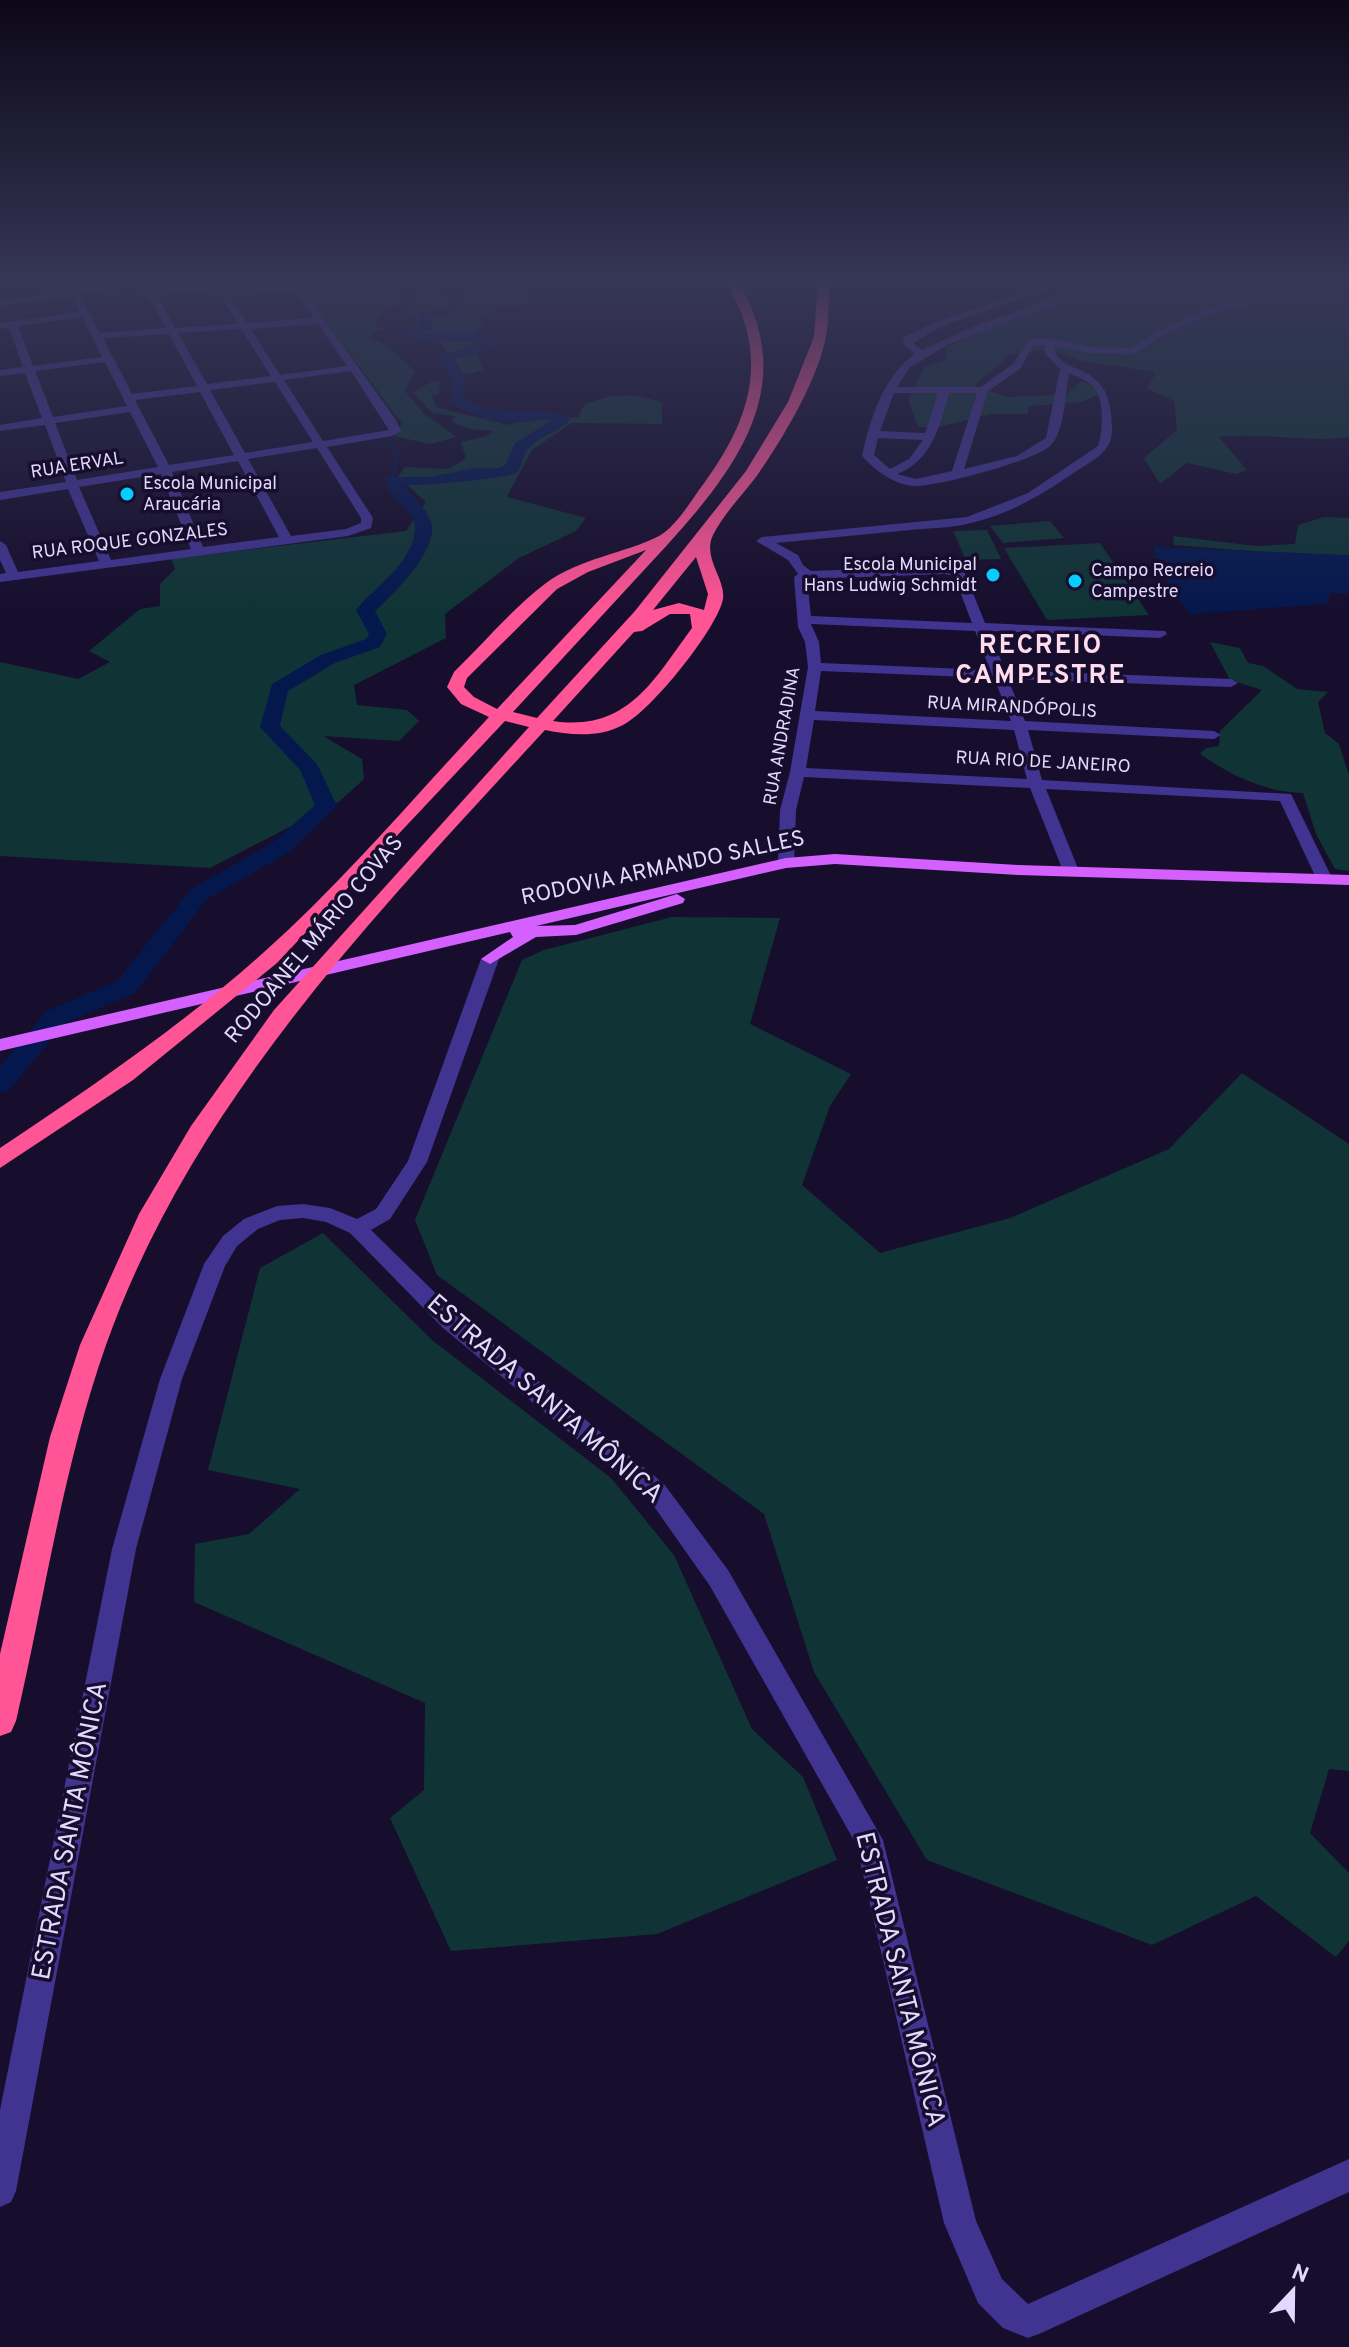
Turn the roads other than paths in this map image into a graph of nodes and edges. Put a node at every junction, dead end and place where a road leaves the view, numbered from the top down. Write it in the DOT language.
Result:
graph roads {
  1 [pos="40,392"];
  2 [pos="124,392"];
  3 [pos="189,392"];
  4 [pos="204,392"];
  5 [pos="287,392"];
  6 [pos="369,392"];
  7 [pos="753,392"];
  8 [pos="798,392"];
  9 [pos="891,392"];
  10 [pos="932,392"];
  11 [pos="944,392"];
  12 [pos="953,392"];
  13 [pos="983,392"];
  14 [pos="1060,392"];
  15 [pos="1105,392"];
  16 [pos="130,403"];
  17 [pos="52,421"];
  18 [pos="0,428"];
  19 [pos="874,434"];
  20 [pos="930,437"];
  21 [pos="324,446"];
  22 [pos="245,458"];
  23 [pos="166,471"];
  24 [pos="890,473"];
  25 [pos="957,473"];
  26 [pos="75,484"];
  27 [pos="0,496"];
  28 [pos="671,533"];
  29 [pos="704,537"];
  30 [pos="287,540"];
  31 [pos="0,545"];
  32 [pos="198,551"];
  33 [pos="106,562"];
  34 [pos="808,575"];
  35 [pos="6,577"];
  36 [pos="543,594"];
  37 [pos="805,620"];
  38 [pos="979,627"];
  39 [pos="700,629"];
  40 [pos="1160,634"];
  41 [pos="575,635"];
  42 [pos="608,648"];
  43 [pos="815,667"];
  44 [pos="998,674"];
  45 [pos="1231,683"];
  46 [pos="808,715"];
  47 [pos="1020,726"];
  48 [pos="1214,735"];
  49 [pos="798,772"];
  50 [pos="1035,782"];
  51 [pos="786,863"];
  52 [pos="1071,871"];
  53 [pos="737,877"];
  54 [pos="1325,880"];
  55 [pos="1349,880"];
  56 [pos="552,916"];
  57 [pos="530,933"];
  58 [pos="476,934"];
  59 [pos="439,943"];
  60 [pos="498,946"];
  61 [pos="0,1045"];
  62 [pos="0,1160"];
  63 [pos="357,1228"];
  64 [pos="0,1721"];
  65 [pos="1349,2175"];
  66 [pos="0,2191"];
  1 -- 17 [label="street"];
  2 -- 16 [label="street"];
  3 -- 16 [label="street"];
  4 -- 22 [label="street"];
  5 -- 21 [label="street"];
  6 -- 21 [label="street, RUA ERVAL"];
  7 -- 28 [label="highway, RODOANEL MÁRIO COVAS"];
  8 -- 29 [label="highway, RODOANEL MÁRIO COVAS"];
  9 -- 19 [label="street"];
  10 -- 11 [label="street"];
  11 -- 12 [label="street"];
  11 -- 20 [label="street"];
  13 -- 25 [label="street"];
  14 -- 25 [label="street"];
  15 -- 34 [label="street"];
  16 -- 17 [label="street"];
  16 -- 23 [label="street"];
  17 -- 18 [label="street"];
  17 -- 26 [label="street"];
  19 -- 20 [label="street"];
  19 -- 24 [label="street"];
  20 -- 24 [label="street"];
  21 -- 22 [label="street, RUA ERVAL"];
  21 -- 30 [label="street, RUA ROQUE GONZALES"];
  22 -- 23 [label="street, RUA ERVAL"];
  22 -- 30 [label="street"];
  23 -- 26 [label="street, RUA ERVAL"];
  23 -- 32 [label="street"];
  24 -- 25 [label="street"];
  26 -- 27 [label="street, RUA ERVAL"];
  26 -- 33 [label="street"];
  28 -- 36 [label="highway"];
  28 -- 41 [label="highway, RODOANEL MÁRIO COVAS"];
  29 -- 39 [label="highway"];
  29 -- 42 [label="highway, RODOANEL MÁRIO COVAS"];
  30 -- 32 [label="street, RUA ROQUE GONZALES"];
  31 -- 35 [label="street"];
  32 -- 33 [label="street, RUA ROQUE GONZALES"];
  33 -- 35 [label="street, RUA ROQUE GONZALES"];
  34 -- 37 [label="street, RUA ANDRADINA"];
  34 -- 38 [label="street"];
  36 -- 39 [label="highway"];
  36 -- 41 [label="highway"];
  37 -- 38 [label="street"];
  37 -- 43 [label="street, RUA ANDRADINA"];
  38 -- 40 [label="street"];
  38 -- 44 [label="street"];
  39 -- 42 [label="highway"];
  41 -- 62 [label="highway, RODOANEL MÁRIO COVAS"];
  42 -- 64 [label="highway, RODOANEL MÁRIO COVAS"];
  43 -- 44 [label="street"];
  43 -- 46 [label="street, RUA ANDRADINA"];
  44 -- 45 [label="street"];
  44 -- 47 [label="street"];
  46 -- 47 [label="street, RUA MIRANDÓPOLIS"];
  46 -- 49 [label="street, RUA ANDRADINA"];
  47 -- 48 [label="street, RUA MIRANDÓPOLIS"];
  47 -- 50 [label="street"];
  49 -- 50 [label="street, RUA RIO DE JANEIRO"];
  49 -- 51 [label="street, RUA ANDRADINA"];
  50 -- 52 [label="street"];
  50 -- 54 [label="street, RUA RIO DE JANEIRO"];
  51 -- 52 [label="main road, RODOVIA ARMANDO SALLES"];
  51 -- 53 [label="main road, RODOVIA ARMANDO SALLES"];
  52 -- 54 [label="main road, RODOVIA ARMANDO SALLES"];
  53 -- 56 [label="main road, RODOVIA ARMANDO SALLES"];
  53 -- 57 [label="main road"];
  54 -- 55 [label="main road, RODOVIA ARMANDO SALLES"];
  56 -- 57 [label="main road"];
  56 -- 58 [label="main road, RODOVIA ARMANDO SALLES"];
  56 -- 60 [label="main road"];
  57 -- 60 [label="main road"];
  57 -- 60 [label="main road"];
  58 -- 59 [label="main road, RODOVIA ARMANDO SALLES"];
  58 -- 60 [label="main road"];
  59 -- 60 [label="main road"];
  59 -- 61 [label="main road, RODOVIA ARMANDO SALLES"];
  60 -- 63 [label="street"];
  63 -- 65 [label="street, ESTRADA SANTA MÔNICA"];
  63 -- 66 [label="street, ESTRADA SANTA MÔNICA"];
}
